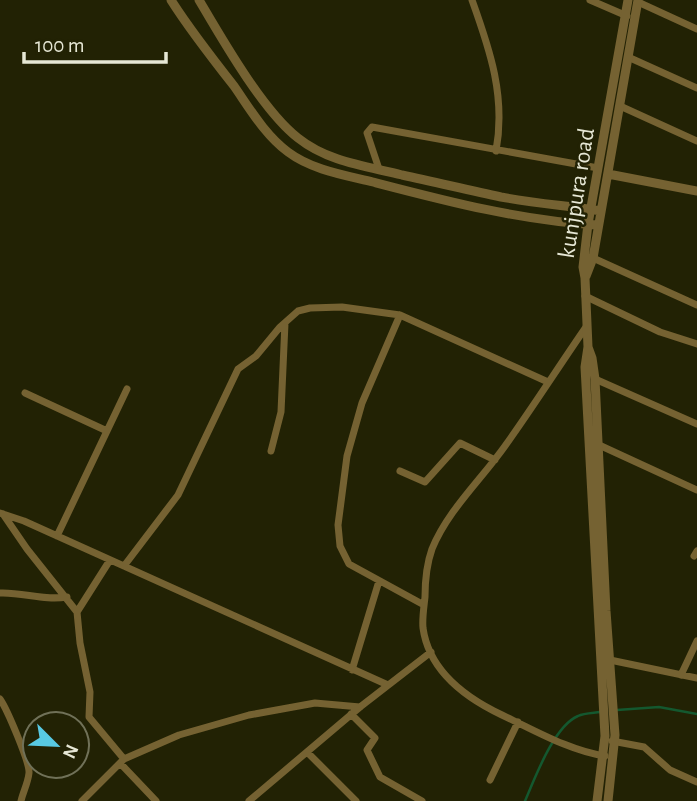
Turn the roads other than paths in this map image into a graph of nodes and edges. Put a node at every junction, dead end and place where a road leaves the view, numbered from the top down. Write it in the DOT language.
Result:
graph roads {
  1 [pos="171,0"];
  2 [pos="199,0"];
  3 [pos="472,0"];
  4 [pos="590,0"];
  5 [pos="635,1"];
  6 [pos="625,15"];
  7 [pos="635,19"];
  8 [pos="697,29"];
  9 [pos="628,57"];
  10 [pos="697,89"];
  11 [pos="620,106"];
  12 [pos="697,141"];
  13 [pos="496,150"];
  14 [pos="598,168"];
  15 [pos="379,169"];
  16 [pos="608,174"];
  17 [pos="697,191"];
  18 [pos="590,210"];
  19 [pos="601,211"];
  20 [pos="588,225"];
  21 [pos="598,225"];
  22 [pos="593,258"];
  23 [pos="585,278"];
  24 [pos="584,296"];
  25 [pos="697,304"];
  26 [pos="400,315"];
  27 [pos="285,323"];
  28 [pos="586,327"];
  29 [pos="697,344"];
  30 [pos="588,347"];
  31 [pos="595,379"];
  32 [pos="548,382"];
  33 [pos="127,390"];
  34 [pos="25,393"];
  35 [pos="697,424"];
  36 [pos="107,431"];
  37 [pos="598,446"];
  38 [pos="271,452"];
  39 [pos="495,460"];
  40 [pos="400,471"];
  41 [pos="697,490"];
  42 [pos="1,514"];
  43 [pos="57,536"];
  44 [pos="110,560"];
  45 [pos="124,566"];
  46 [pos="379,581"];
  47 [pos="0,593"];
  48 [pos="67,597"];
  49 [pos="424,606"];
  50 [pos="77,612"];
  51 [pos="697,641"];
  52 [pos="430,652"];
  53 [pos="610,660"];
  54 [pos="352,670"];
  55 [pos="681,675"];
  56 [pos="697,678"];
  57 [pos="388,685"];
  58 [pos="608,685"];
  59 [pos="0,699"];
  60 [pos="360,707"];
  61 [pos="351,715"];
  62 [pos="517,722"];
  63 [pos="609,738"];
  64 [pos="307,752"];
  65 [pos="608,757"];
  66 [pos="122,761"];
  67 [pos="490,780"];
  68 [pos="697,782"];
  69 [pos="21,801"];
  70 [pos="82,801"];
  71 [pos="156,801"];
  72 [pos="249,801"];
  73 [pos="356,801"];
  74 [pos="422,801"];
  75 [pos="597,801"];
  76 [pos="609,801"];
  1 -- 20 [label="street"];
  2 -- 15 [label="street"];
  3 -- 13 [label="street"];
  4 -- 6 [label="street"];
  5 -- 6 [label="street, kunjpura road"];
  5 -- 7 [label="street, kunjpura road"];
  5 -- 8 [label="street"];
  6 -- 7 [label="street"];
  6 -- 14 [label="street, kunjpura road"];
  7 -- 9 [label="street, kunjpura road"];
  9 -- 10 [label="street"];
  9 -- 11 [label="street, kunjpura road"];
  11 -- 12 [label="street"];
  11 -- 16 [label="street, kunjpura road"];
  13 -- 14 [label="street"];
  13 -- 15 [label="street"];
  14 -- 18 [label="street, kunjpura road"];
  15 -- 18 [label="street"];
  16 -- 17 [label="street"];
  16 -- 19 [label="street, kunjpura road"];
  18 -- 19 [label="street"];
  18 -- 20 [label="street, kunjpura road"];
  19 -- 21 [label="street, kunjpura road"];
  20 -- 21 [label="street"];
  20 -- 23 [label="street, kunjpura road"];
  21 -- 22 [label="street, kunjpura road"];
  22 -- 23 [label="street, kunjpura road"];
  22 -- 25 [label="street"];
  23 -- 24 [label="street"];
  24 -- 28 [label="street"];
  24 -- 29 [label="street"];
  26 -- 27 [label="street"];
  26 -- 32 [label="street"];
  26 -- 46 [label="street"];
  27 -- 38 [label="street"];
  27 -- 45 [label="street"];
  28 -- 30 [label="street"];
  28 -- 32 [label="street"];
  30 -- 31 [label="street"];
  30 -- 58 [label="street"];
  31 -- 35 [label="street"];
  31 -- 37 [label="street"];
  32 -- 39 [label="street"];
  33 -- 36 [label="street"];
  34 -- 36 [label="street"];
  36 -- 43 [label="street"];
  37 -- 41 [label="street"];
  37 -- 53 [label="street"];
  39 -- 40 [label="street"];
  39 -- 49 [label="street"];
  42 -- 43 [label="street"];
  42 -- 48 [label="street"];
  43 -- 44 [label="street"];
  44 -- 45 [label="street"];
  44 -- 50 [label="street"];
  45 -- 54 [label="street"];
  46 -- 49 [label="street"];
  46 -- 54 [label="street"];
  47 -- 48 [label="street"];
  48 -- 50 [label="street"];
  49 -- 52 [label="street"];
  50 -- 66 [label="street"];
  51 -- 55 [label="street"];
  52 -- 57 [label="street"];
  52 -- 62 [label="street"];
  53 -- 55 [label="street"];
  53 -- 58 [label="street"];
  54 -- 57 [label="street"];
  55 -- 56 [label="street"];
  57 -- 60 [label="street"];
  58 -- 63 [label="street"];
  59 -- 69 [label="street"];
  60 -- 61 [label="street"];
  60 -- 66 [label="street"];
  61 -- 64 [label="street"];
  61 -- 74 [label="street"];
  62 -- 65 [label="street"];
  62 -- 67 [label="street"];
  63 -- 65 [label="street"];
  63 -- 68 [label="street"];
  64 -- 72 [label="street"];
  64 -- 73 [label="street"];
  65 -- 75 [label="street"];
  65 -- 76 [label="street"];
  66 -- 70 [label="street"];
  66 -- 71 [label="street"];
}
